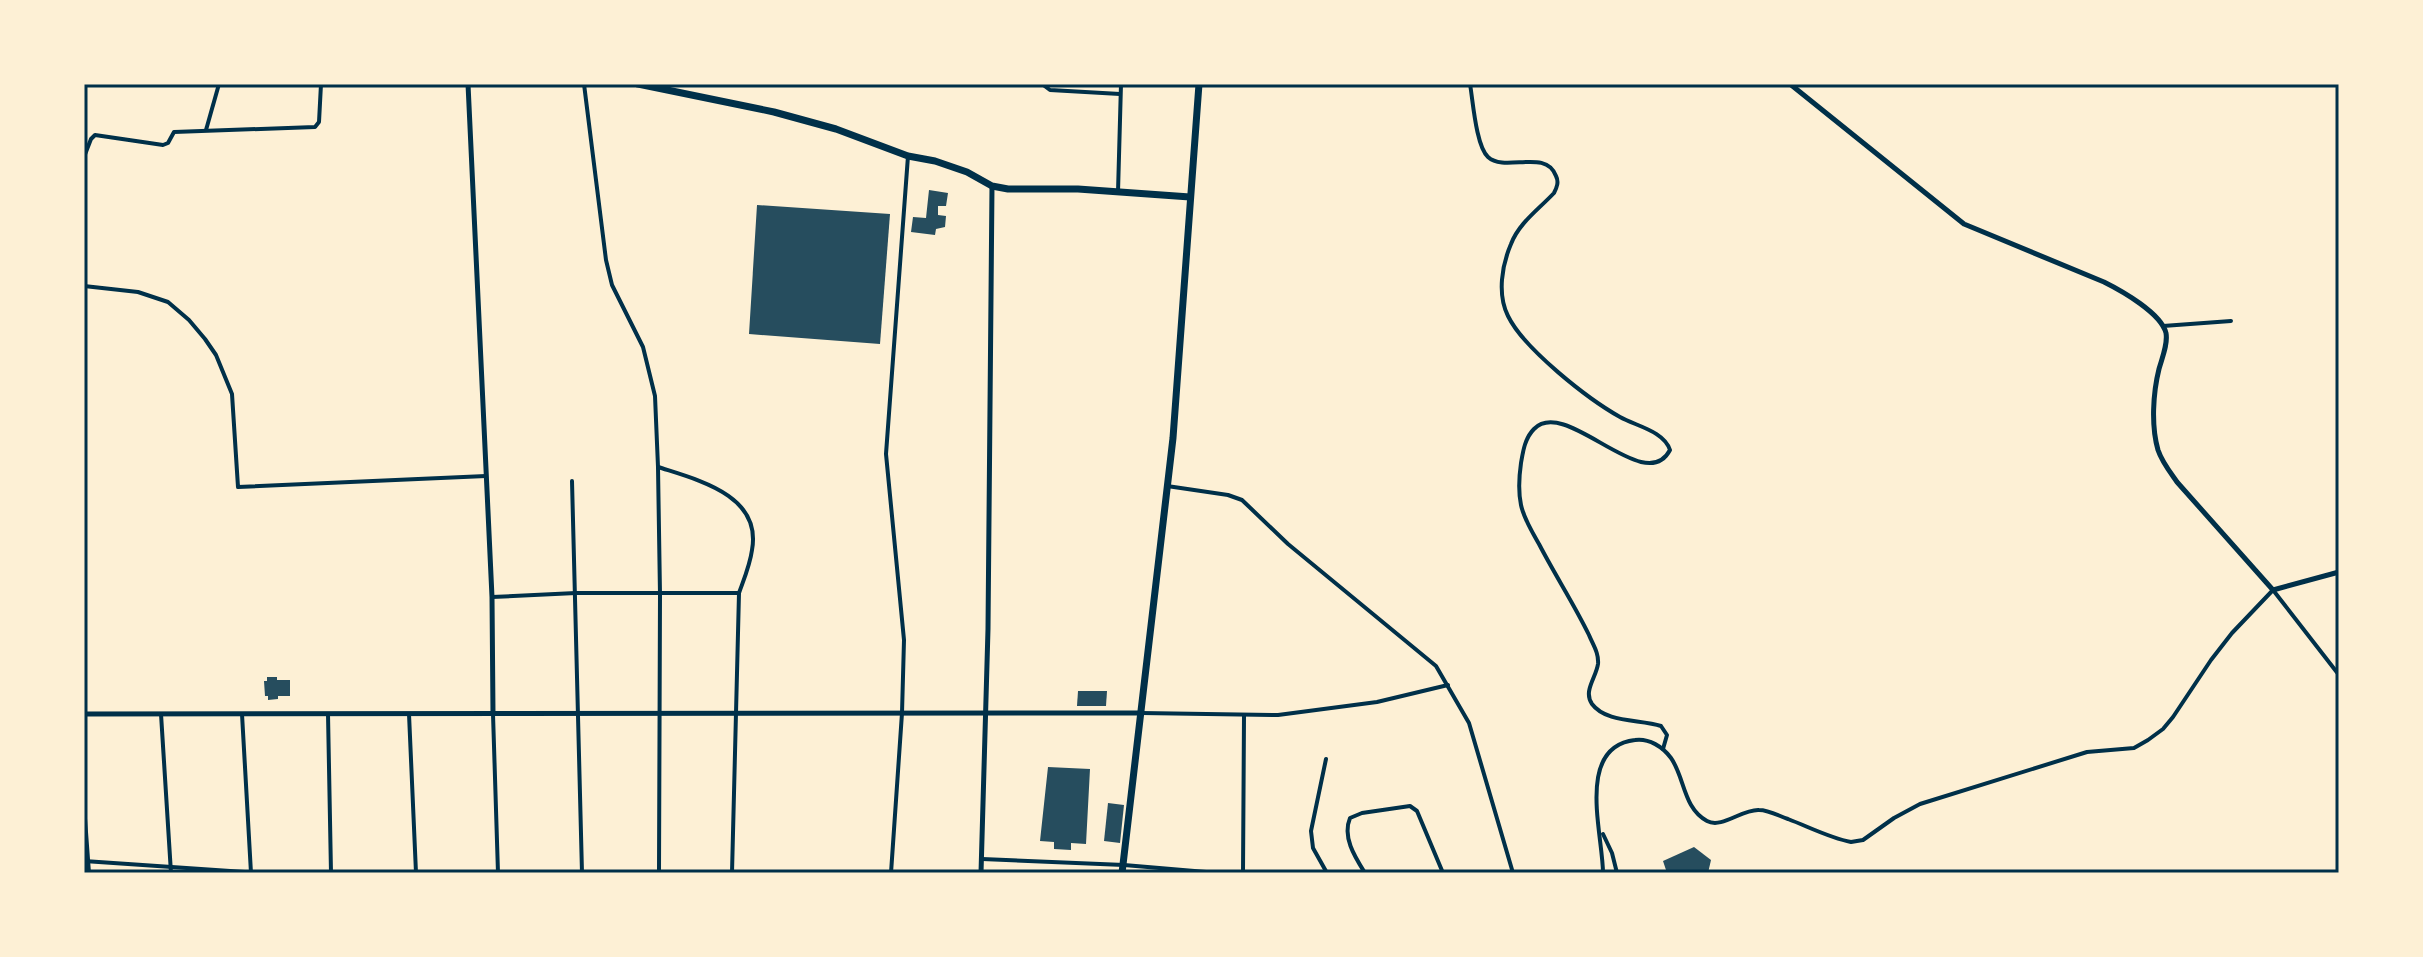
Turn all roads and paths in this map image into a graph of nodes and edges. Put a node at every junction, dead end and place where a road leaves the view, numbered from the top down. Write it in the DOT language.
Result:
graph roads {
  1 [pos="219,84"];
  2 [pos="321,84"];
  3 [pos="468,84"];
  4 [pos="584,84"];
  5 [pos="638,84"];
  6 [pos="1042,84"];
  7 [pos="1121,84"];
  8 [pos="1199,84"];
  9 [pos="1470,84"];
  10 [pos="1790,84"];
  11 [pos="668,87"];
  12 [pos="1120,94"];
  13 [pos="206,130"];
  14 [pos="908,156"];
  15 [pos="84,157"];
  16 [pos="992,186"];
  17 [pos="1118,192"];
  18 [pos="1190,197"];
  19 [pos="84,286"];
  20 [pos="2231,321"];
  21 [pos="2163,326"];
  22 [pos="658,467"];
  23 [pos="486,476"];
  24 [pos="572,481"];
  25 [pos="1167,486"];
  26 [pos="2339,572"];
  27 [pos="2273,590"];
  28 [pos="576,593"];
  29 [pos="739,593"];
  30 [pos="660,594"];
  31 [pos="492,597"];
  32 [pos="2339,675"];
  33 [pos="1449,685"];
  34 [pos="658,713"];
  35 [pos="736,713"];
  36 [pos="902,713"];
  37 [pos="985,713"];
  38 [pos="1141,713"];
  39 [pos="84,714"];
  40 [pos="161,714"];
  41 [pos="242,714"];
  42 [pos="328,714"];
  43 [pos="409,714"];
  44 [pos="493,714"];
  45 [pos="579,714"];
  46 [pos="1244,716"];
  47 [pos="1663,749"];
  48 [pos="1326,759"];
  49 [pos="84,805"];
  50 [pos="1600,829"];
  51 [pos="982,859"];
  52 [pos="86,862"];
  53 [pos="1123,869"];
  54 [pos="171,871"];
  55 [pos="89,873"];
  56 [pos="251,873"];
  57 [pos="259,873"];
  58 [pos="331,873"];
  59 [pos="416,873"];
  60 [pos="498,873"];
  61 [pos="582,873"];
  62 [pos="659,873"];
  63 [pos="732,873"];
  64 [pos="891,873"];
  65 [pos="981,873"];
  66 [pos="1218,873"];
  67 [pos="1243,873"];
  68 [pos="1327,873"];
  69 [pos="1365,873"];
  70 [pos="1443,873"];
  71 [pos="1513,873"];
  72 [pos="1603,873"];
  73 [pos="1617,873"];
  1 -- 13 [label="street"];
  2 -- 13 [label="street"];
  3 -- 23 [label="street"];
  4 -- 22 [label="street"];
  5 -- 11 [label="main road"];
  6 -- 12 [label="street"];
  7 -- 12 [label="street"];
  8 -- 18 [label="main road"];
  9 -- 47 [label="street"];
  10 -- 21 [label="street"];
  11 -- 14 [label="main road"];
  12 -- 17 [label="street"];
  13 -- 15 [label="street"];
  14 -- 16 [label="main road"];
  14 -- 36 [label="street"];
  16 -- 17 [label="main road"];
  16 -- 37 [label="street"];
  17 -- 18 [label="main road"];
  18 -- 25 [label="main road"];
  19 -- 23 [label="street"];
  20 -- 21 [label="street"];
  21 -- 27 [label="street"];
  22 -- 29 [label="street"];
  22 -- 30 [label="street"];
  23 -- 31 [label="street"];
  24 -- 28 [label="street"];
  25 -- 33 [label="street"];
  25 -- 38 [label="main road"];
  26 -- 27 [label="street"];
  27 -- 32 [label="street"];
  27 -- 47 [label="street"];
  28 -- 30 [label="street"];
  28 -- 31 [label="street"];
  28 -- 45 [label="street"];
  29 -- 30 [label="street"];
  29 -- 35 [label="street"];
  30 -- 34 [label="street"];
  31 -- 44 [label="street"];
  33 -- 46 [label="street"];
  33 -- 71 [label="street"];
  34 -- 35 [label="street"];
  34 -- 45 [label="street"];
  34 -- 62 [label="street"];
  35 -- 36 [label="street"];
  35 -- 63 [label="street"];
  36 -- 37 [label="street"];
  36 -- 64 [label="street"];
  37 -- 38 [label="street"];
  37 -- 51 [label="street"];
  38 -- 46 [label="street"];
  38 -- 53 [label="main road"];
  39 -- 40 [label="street"];
  40 -- 41 [label="street"];
  40 -- 54 [label="street"];
  41 -- 42 [label="street"];
  41 -- 56 [label="street"];
  42 -- 43 [label="street"];
  42 -- 58 [label="street"];
  43 -- 44 [label="street"];
  43 -- 59 [label="street"];
  44 -- 45 [label="street"];
  44 -- 60 [label="street"];
  45 -- 61 [label="street"];
  46 -- 67 [label="street"];
  47 -- 50 [label="street"];
  48 -- 68 [label="street"];
  49 -- 52 [label="street"];
  50 -- 72 [label="street"];
  50 -- 73 [label="street"];
  51 -- 53 [label="street"];
  51 -- 65 [label="street"];
  52 -- 54 [label="street"];
  52 -- 55 [label="street"];
  53 -- 66 [label="street"];
  54 -- 56 [label="street"];
  56 -- 57 [label="street"];
  69 -- 70 [label="street"];
}
